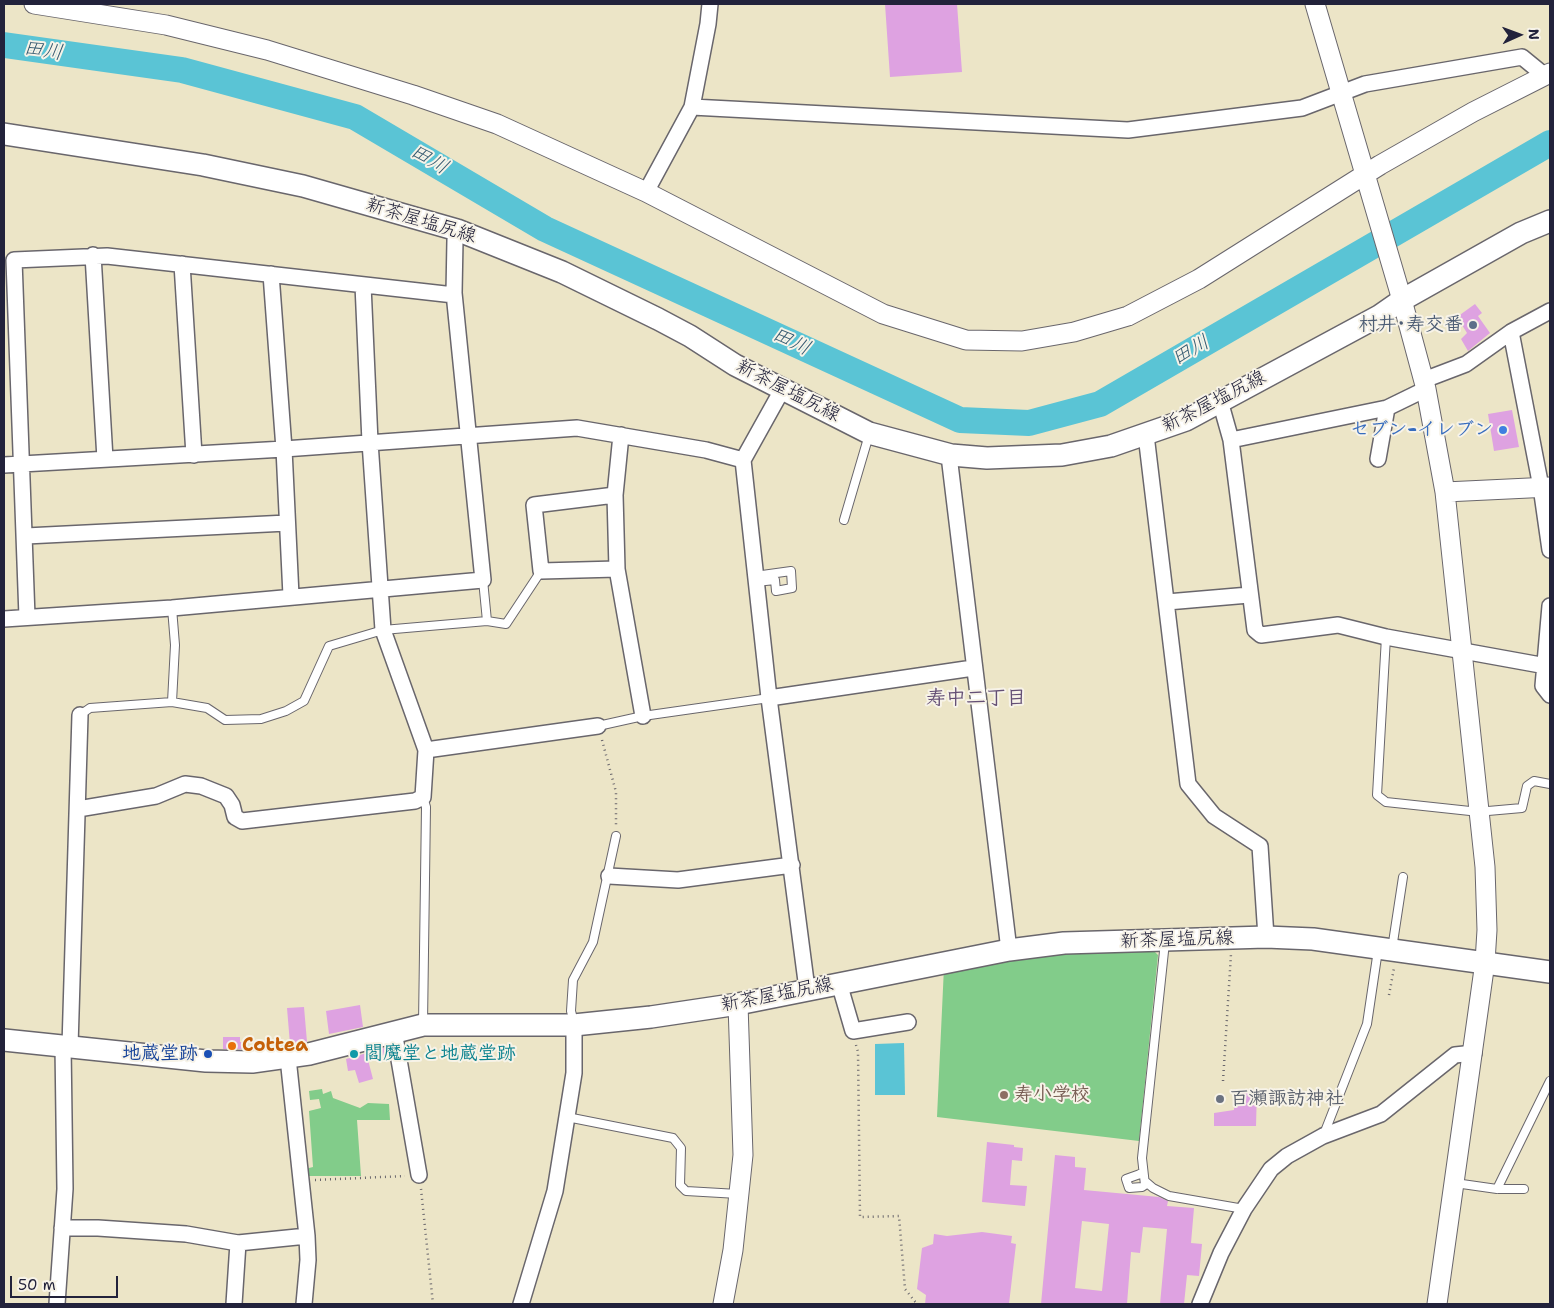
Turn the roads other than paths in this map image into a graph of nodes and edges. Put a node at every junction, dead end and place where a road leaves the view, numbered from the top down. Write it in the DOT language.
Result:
graph roads {
  1 [pos="44,4"];
  2 [pos="710,4"];
  3 [pos="1315,4"];
  4 [pos="1547,74"];
  5 [pos="1340,92"];
  6 [pos="692,107"];
  7 [pos="4,134"];
  8 [pos="1366,182"];
  9 [pos="646,192"];
  10 [pos="1550,221"];
  11 [pos="457,230"];
  12 [pos="93,255"];
  13 [pos="182,264"];
  14 [pos="270,274"];
  15 [pos="363,285"];
  16 [pos="1399,290"];
  17 [pos="454,295"];
  18 [pos="1550,311"];
  19 [pos="9,325"];
  20 [pos="1511,332"];
  21 [pos="1425,385"];
  22 [pos="782,390"];
  23 [pos="11,394"];
  24 [pos="1220,401"];
  25 [pos="1387,408"];
  26 [pos="869,433"];
  27 [pos="621,435"];
  28 [pos="1146,435"];
  29 [pos="468,437"];
  30 [pos="1231,440"];
  31 [pos="370,442"];
  32 [pos="284,449"];
  33 [pos="194,455"];
  34 [pos="105,459"];
  35 [pos="1378,459"];
  36 [pos="742,460"];
  37 [pos="950,464"];
  38 [pos="4,465"];
  39 [pos="21,465"];
  40 [pos="1546,487"];
  41 [pos="1445,492"];
  42 [pos="614,495"];
  43 [pos="844,520"];
  44 [pos="287,522"];
  45 [pos="26,536"];
  46 [pos="1550,550"];
  47 [pos="617,569"];
  48 [pos="541,571"];
  49 [pos="756,579"];
  50 [pos="482,580"];
  51 [pos="382,589"];
  52 [pos="1249,595"];
  53 [pos="291,596"];
  54 [pos="1166,602"];
  55 [pos="1550,606"];
  56 [pos="172,608"];
  57 [pos="27,617"];
  58 [pos="4,619"];
  59 [pos="487,621"];
  60 [pos="383,630"];
  61 [pos="1386,637"];
  62 [pos="1461,650"];
  63 [pos="1546,666"];
  64 [pos="973,668"];
  65 [pos="1550,695"];
  66 [pos="769,698"];
  67 [pos="172,702"];
  68 [pos="80,715"];
  69 [pos="643,716"];
  70 [pos="598,726"];
  71 [pos="426,750"];
  72 [pos="1550,784"];
  73 [pos="423,796"];
  74 [pos="78,809"];
  75 [pos="1479,812"];
  76 [pos="616,836"];
  77 [pos="792,865"];
  78 [pos="609,876"];
  79 [pos="1403,877"];
  80 [pos="1266,937"];
  81 [pos="1165,941"];
  82 [pos="1009,950"];
  83 [pos="1388,951"];
  84 [pos="1485,962"];
  85 [pos="1550,972"];
  86 [pos="839,984"];
  87 [pos="807,989"];
  88 [pos="738,1004"];
  89 [pos="908,1022"];
  90 [pos="423,1025"];
  91 [pos="574,1025"];
  92 [pos="394,1031"];
  93 [pos="4,1040"];
  94 [pos="66,1046"];
  95 [pos="1474,1053"];
  96 [pos="288,1058"];
  97 [pos="1550,1081"];
  98 [pos="567,1117"];
  99 [pos="1323,1136"];
  100 [pos="419,1175"];
  101 [pos="1454,1183"];
  102 [pos="1497,1189"];
  103 [pos="1524,1189"];
  104 [pos="740,1194"];
  105 [pos="1244,1209"];
  106 [pos="62,1228"];
  107 [pos="307,1236"];
  108 [pos="238,1243"];
  109 [pos="57,1304"];
  110 [pos="234,1304"];
  111 [pos="304,1304"];
  112 [pos="521,1304"];
  113 [pos="724,1304"];
  114 [pos="1200,1304"];
  115 [pos="1436,1304"];
  1 -- 9 [label="street"];
  2 -- 6 [label="street"];
  3 -- 5 [label="street"];
  4 -- 5 [label="street"];
  4 -- 8 [label="street"];
  5 -- 6 [label="street"];
  5 -- 8 [label="street"];
  6 -- 9 [label="street"];
  7 -- 11 [label="main road, 新茶屋塩尻線"];
  8 -- 9 [label="street"];
  8 -- 16 [label="street"];
  10 -- 16 [label="main road, 新茶屋塩尻線"];
  11 -- 17 [label="street"];
  11 -- 22 [label="main road, 新茶屋塩尻線"];
  12 -- 13 [label="street"];
  12 -- 19 [label="street"];
  12 -- 34 [label="street"];
  13 -- 14 [label="street"];
  13 -- 33 [label="street"];
  14 -- 15 [label="street"];
  14 -- 32 [label="street"];
  15 -- 17 [label="street"];
  15 -- 31 [label="street"];
  16 -- 21 [label="street"];
  16 -- 24 [label="main road, 新茶屋塩尻線"];
  17 -- 29 [label="street"];
  18 -- 20 [label="street"];
  19 -- 23 [label="street"];
  20 -- 21 [label="street"];
  20 -- 40 [label="street"];
  21 -- 25 [label="street"];
  21 -- 41 [label="street"];
  22 -- 26 [label="main road, 新茶屋塩尻線"];
  22 -- 36 [label="street"];
  23 -- 39 [label="street"];
  24 -- 28 [label="main road, 新茶屋塩尻線"];
  24 -- 30 [label="street"];
  25 -- 30 [label="street"];
  25 -- 35 [label="street"];
  26 -- 28 [label="main road, 新茶屋塩尻線"];
  26 -- 43 [label="lane"];
  27 -- 29 [label="street"];
  27 -- 36 [label="street"];
  27 -- 42 [label="street"];
  28 -- 54 [label="street"];
  29 -- 31 [label="street"];
  29 -- 50 [label="street"];
  30 -- 52 [label="street"];
  31 -- 32 [label="street"];
  31 -- 51 [label="street"];
  32 -- 33 [label="street"];
  32 -- 44 [label="street"];
  33 -- 34 [label="street"];
  34 -- 39 [label="street"];
  36 -- 49 [label="street"];
  37 -- 64 [label="street"];
  38 -- 39 [label="street"];
  39 -- 45 [label="street"];
  40 -- 41 [label="street"];
  40 -- 46 [label="street"];
  41 -- 62 [label="street"];
  42 -- 47 [label="street"];
  42 -- 48 [label="street"];
  44 -- 45 [label="street"];
  44 -- 53 [label="street"];
  45 -- 57 [label="street"];
  47 -- 48 [label="street"];
  47 -- 69 [label="street"];
  48 -- 59 [label="lane"];
  49 -- 49 [label="lane"];
  49 -- 66 [label="street"];
  50 -- 51 [label="street"];
  50 -- 59 [label="lane"];
  51 -- 53 [label="street"];
  51 -- 60 [label="street"];
  52 -- 54 [label="street"];
  52 -- 61 [label="street"];
  53 -- 56 [label="street"];
  54 -- 80 [label="street"];
  55 -- 63 [label="street"];
  56 -- 57 [label="street"];
  56 -- 67 [label="lane"];
  57 -- 58 [label="street"];
  59 -- 60 [label="lane"];
  60 -- 67 [label="lane"];
  60 -- 71 [label="street"];
  61 -- 62 [label="street"];
  61 -- 75 [label="lane"];
  62 -- 63 [label="street"];
  62 -- 75 [label="street"];
  63 -- 65 [label="street"];
  64 -- 66 [label="street"];
  64 -- 82 [label="street"];
  66 -- 69 [label="lane"];
  66 -- 77 [label="street"];
  67 -- 68 [label="lane"];
  68 -- 74 [label="street"];
  69 -- 70 [label="lane"];
  70 -- 71 [label="street"];
  71 -- 73 [label="street"];
  72 -- 75 [label="lane"];
  73 -- 74 [label="street"];
  73 -- 90 [label="lane"];
  74 -- 94 [label="street"];
  75 -- 84 [label="street"];
  76 -- 78 [label="lane"];
  77 -- 78 [label="street"];
  77 -- 87 [label="street"];
  78 -- 91 [label="lane"];
  79 -- 83 [label="lane"];
  80 -- 81 [label="main road, 新茶屋塩尻線"];
  80 -- 83 [label="main road, 新茶屋塩尻線"];
  81 -- 82 [label="main road, 新茶屋塩尻線"];
  81 -- 105 [label="lane"];
  82 -- 86 [label="main road, 新茶屋塩尻線"];
  83 -- 84 [label="main road, 新茶屋塩尻線"];
  83 -- 99 [label="lane"];
  84 -- 85 [label="main road, 新茶屋塩尻線"];
  84 -- 95 [label="street"];
  86 -- 87 [label="main road, 新茶屋塩尻線"];
  86 -- 89 [label="street"];
  87 -- 88 [label="main road, 新茶屋塩尻線"];
  88 -- 91 [label="main road, 新茶屋塩尻線"];
  88 -- 104 [label="street"];
  90 -- 91 [label="main road, 新茶屋塩尻線"];
  90 -- 92 [label="main road, 新茶屋塩尻線"];
  91 -- 98 [label="street"];
  92 -- 96 [label="main road, 新茶屋塩尻線"];
  92 -- 100 [label="street"];
  93 -- 94 [label="main road, 新茶屋塩尻線"];
  94 -- 96 [label="main road, 新茶屋塩尻線"];
  94 -- 106 [label="street"];
  95 -- 99 [label="street"];
  95 -- 101 [label="street"];
  96 -- 107 [label="street"];
  97 -- 102 [label="lane"];
  98 -- 104 [label="lane"];
  98 -- 112 [label="street"];
  99 -- 105 [label="street"];
  101 -- 102 [label="lane"];
  101 -- 115 [label="street"];
  102 -- 103 [label="lane"];
  104 -- 113 [label="street"];
  105 -- 114 [label="street"];
  106 -- 108 [label="street"];
  106 -- 109 [label="street"];
  107 -- 108 [label="street"];
  107 -- 111 [label="street"];
  108 -- 110 [label="street"];
}
